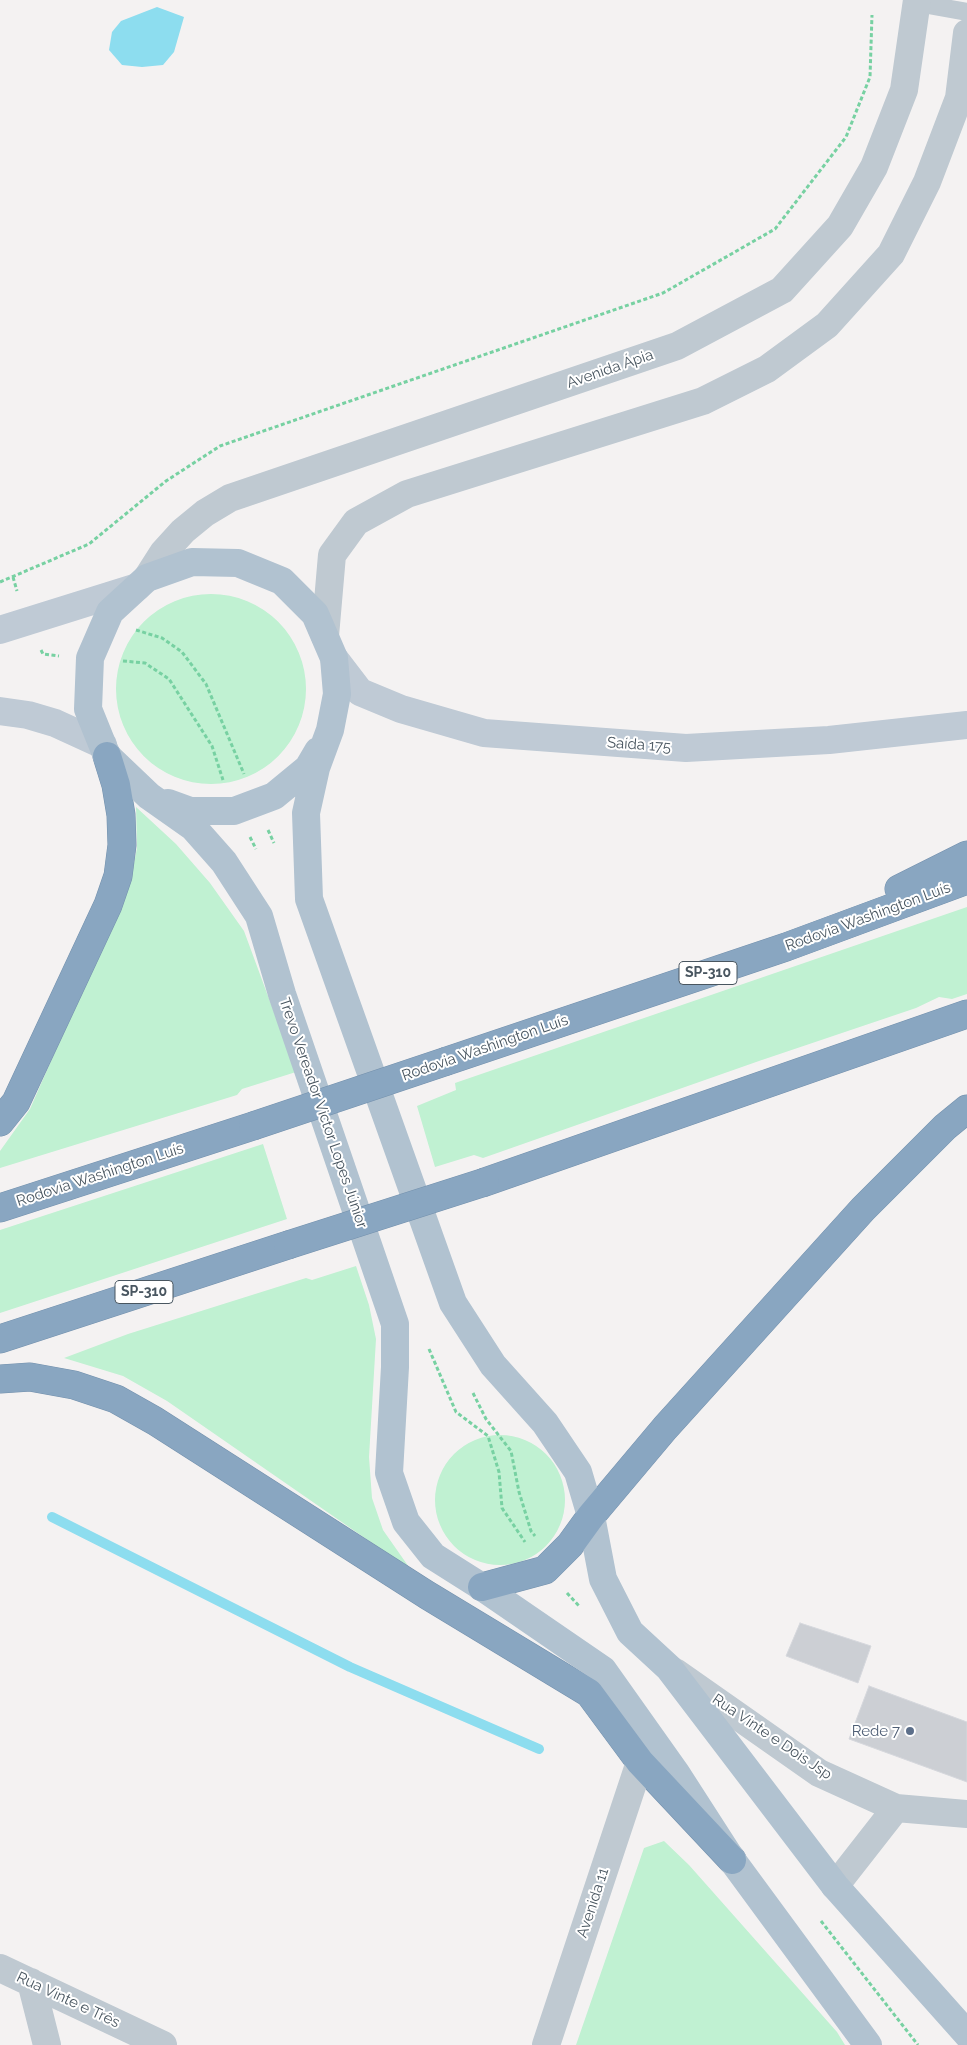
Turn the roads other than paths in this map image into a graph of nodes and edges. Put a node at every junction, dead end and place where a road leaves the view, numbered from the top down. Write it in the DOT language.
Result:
graph roads {
  1 [pos="917,1"];
  2 [pos="967,12"];
  3 [pos="967,33"];
  4 [pos="142,583"];
  5 [pos="0,630"];
  6 [pos="330,647"];
  7 [pos="0,711"];
  8 [pos="967,725"];
  9 [pos="330,730"];
  10 [pos="105,750"];
  11 [pos="149,796"];
  12 [pos="967,855"];
  13 [pos="967,880"];
  14 [pos="786,947"];
  15 [pos="967,1014"];
  16 [pos="967,1109"];
  17 [pos="0,1122"];
  18 [pos="0,1208"];
  19 [pos="0,1340"];
  20 [pos="0,1379"];
  21 [pos="591,1516"];
  22 [pos="482,1587"];
  23 [pos="669,1668"];
  24 [pos="640,1762"];
  25 [pos="896,1808"];
  26 [pos="967,1814"];
  27 [pos="732,1860"];
  28 [pos="836,1886"];
  29 [pos="0,1968"];
  30 [pos="31,1982"];
  31 [pos="967,2034"];
  32 [pos="47,2045"];
  33 [pos="163,2045"];
  34 [pos="546,2045"];
  35 [pos="868,2045"];
  1 -- 2 [label="lane"];
  1 -- 4 [label="street, Avenida Ápia"];
  3 -- 6 [label="street"];
  4 -- 5 [label="main road"];
  4 -- 6 [label="main road, Trevo Vereador Victor Lopes Júnior"];
  4 -- 10 [label="main road, Trevo Vereador Victor Lopes Júnior"];
  6 -- 8 [label="main road, Saída 175"];
  6 -- 9 [label="main road, Trevo Vereador Victor Lopes Júnior"];
  7 -- 10 [label="main road"];
  9 -- 11 [label="main road, Trevo Vereador Victor Lopes Júnior"];
  9 -- 21 [label="main road, Trevo Vereador Victor Lopes Júnior"];
  10 -- 11 [label="main road, Trevo Vereador Victor Lopes Júnior"];
  10 -- 17 [label="highway"];
  11 -- 22 [label="main road, Trevo Vereador Victor Lopes Júnior"];
  12 -- 14 [label="highway"];
  13 -- 14 [label="highway, Rodovia Washington Luís / SP-310"];
  14 -- 18 [label="highway, Rodovia Washington Luís / SP-310, bridge"];
  15 -- 19 [label="highway, SP-310, bridge"];
  16 -- 21 [label="highway"];
  20 -- 24 [label="highway"];
  21 -- 22 [label="highway"];
  21 -- 23 [label="main road, Trevo Vereador Victor Lopes Júnior"];
  22 -- 27 [label="main road"];
  23 -- 25 [label="street, Rua Vinte e Dois Jsp"];
  23 -- 28 [label="main road, Trevo Vereador Victor Lopes Júnior"];
  24 -- 27 [label="highway"];
  24 -- 34 [label="street, Avenida 11"];
  25 -- 26 [label="street, Rua Vinte e Dois Jsp"];
  25 -- 28 [label="street"];
  27 -- 35 [label="main road"];
  28 -- 31 [label="main road, Trevo Vereador Victor Lopes Júnior"];
  29 -- 30 [label="street, Rua Vinte e Três"];
  30 -- 32 [label="street"];
  30 -- 33 [label="street, Rua Vinte e Três"];
}
